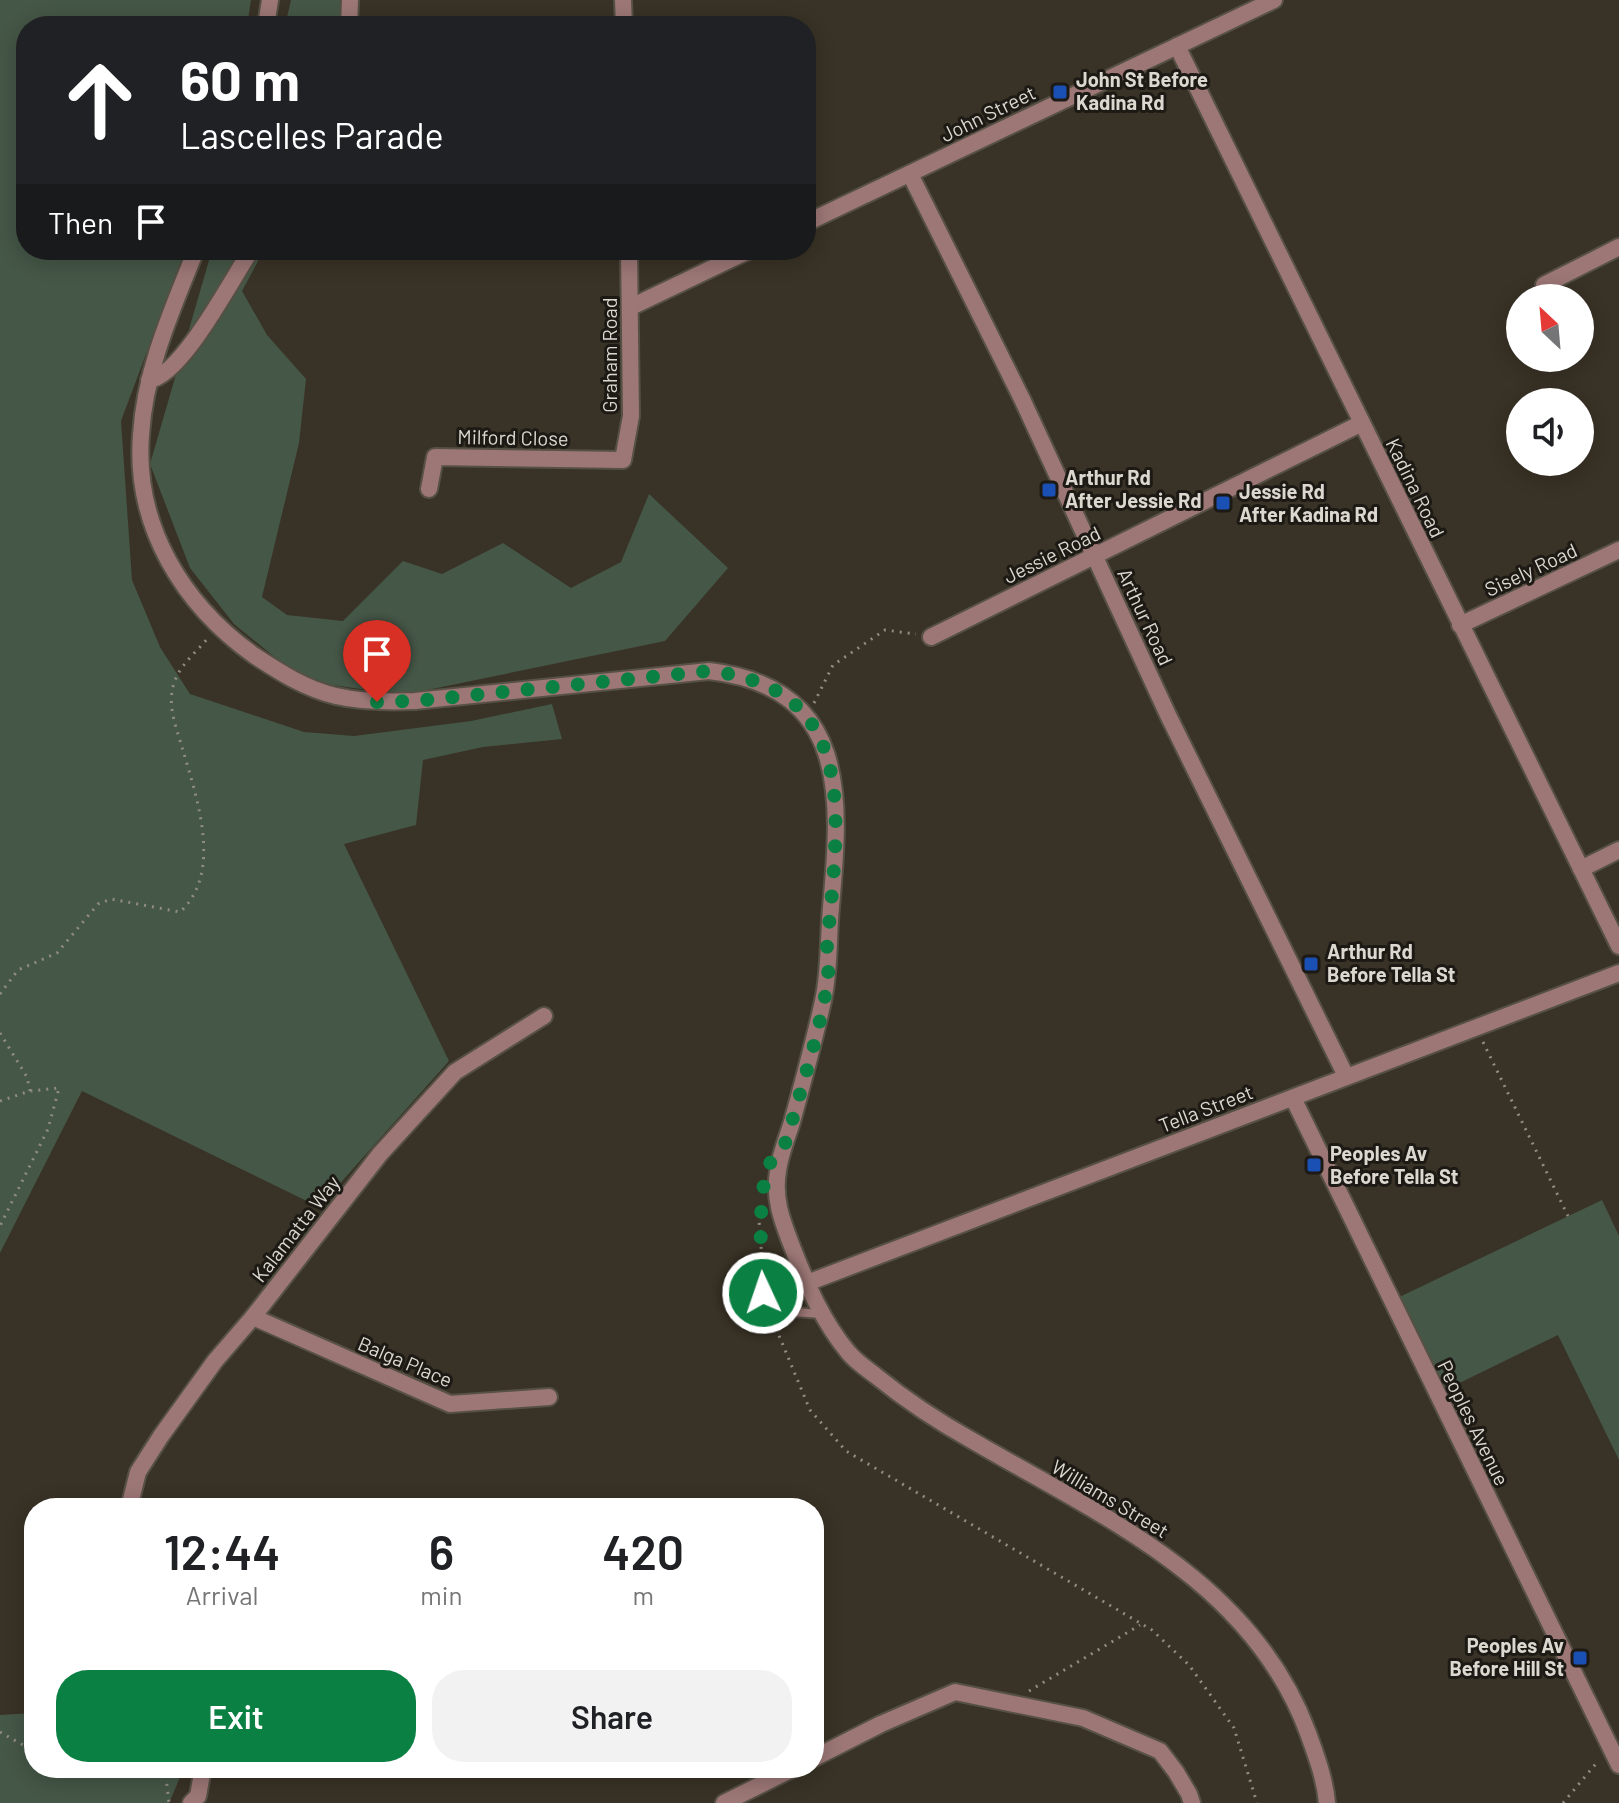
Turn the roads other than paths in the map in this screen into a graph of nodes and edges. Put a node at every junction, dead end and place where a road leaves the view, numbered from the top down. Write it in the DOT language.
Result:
graph roads {
  1 [pos="1274,0"];
  2 [pos="1177,46"];
  3 [pos="910,174"];
  4 [pos="816,218"];
  5 [pos="1619,247"];
  6 [pos="192,260"];
  7 [pos="245,260"];
  8 [pos="629,260"];
  9 [pos="729,260"];
  10 [pos="1546,284"];
  11 [pos="631,307"];
  12 [pos="149,380"];
  13 [pos="1362,423"];
  14 [pos="623,460"];
  15 [pos="429,489"];
  16 [pos="1619,550"];
  17 [pos="1094,556"];
  18 [pos="1460,625"];
  19 [pos="931,637"];
  20 [pos="1619,850"];
  21 [pos="1581,869"];
  22 [pos="1619,946"];
  23 [pos="1619,973"];
  24 [pos="544,1016"];
  25 [pos="1346,1076"];
  26 [pos="1293,1098"];
  27 [pos="807,1283"];
  28 [pos="769,1310"];
  29 [pos="822,1314"];
  30 [pos="253,1317"];
  31 [pos="549,1397"];
  32 [pos="132,1498"];
  33 [pos="824,1753"];
  34 [pos="1616,1753"];
  35 [pos="201,1778"];
  36 [pos="774,1778"];
  37 [pos="191,1803"];
  38 [pos="724,1803"];
  39 [pos="1192,1803"];
  40 [pos="1327,1803"];
  1 -- 2 [label="street, John Street"];
  2 -- 3 [label="street, John Street"];
  2 -- 13 [label="street, Kadina Road"];
  3 -- 4 [label="street, John Street"];
  3 -- 17 [label="street, Arthur Road"];
  5 -- 10 [label="street"];
  6 -- 12 [label="street"];
  7 -- 12 [label="street"];
  8 -- 11 [label="street, Graham Road"];
  9 -- 11 [label="street"];
  11 -- 14 [label="street, Graham Road"];
  12 -- 27 [label="street, Williams Street"];
  13 -- 17 [label="street, Jessie Road"];
  13 -- 18 [label="street, Kadina Road"];
  14 -- 15 [label="street, Milford Close"];
  16 -- 18 [label="street, Sisely Road"];
  17 -- 19 [label="street, Jessie Road"];
  17 -- 25 [label="street, Arthur Road"];
  18 -- 21 [label="street, Kadina Road"];
  20 -- 21 [label="street"];
  21 -- 22 [label="street, Kadina Road"];
  23 -- 25 [label="street, Tella Street"];
  24 -- 30 [label="street, Kalamatta Way"];
  25 -- 26 [label="street, Tella Street"];
  26 -- 27 [label="street, Tella Street"];
  26 -- 34 [label="street, Peoples Avenue"];
  27 -- 29 [label="street, Williams Street"];
  28 -- 29 [label="lane"];
  29 -- 40 [label="street, Williams Street"];
  30 -- 31 [label="street, Balga Place"];
  30 -- 32 [label="street, Kalamatta Way"];
  33 -- 39 [label="street"];
  35 -- 37 [label="street"];
  36 -- 38 [label="street"];
}
